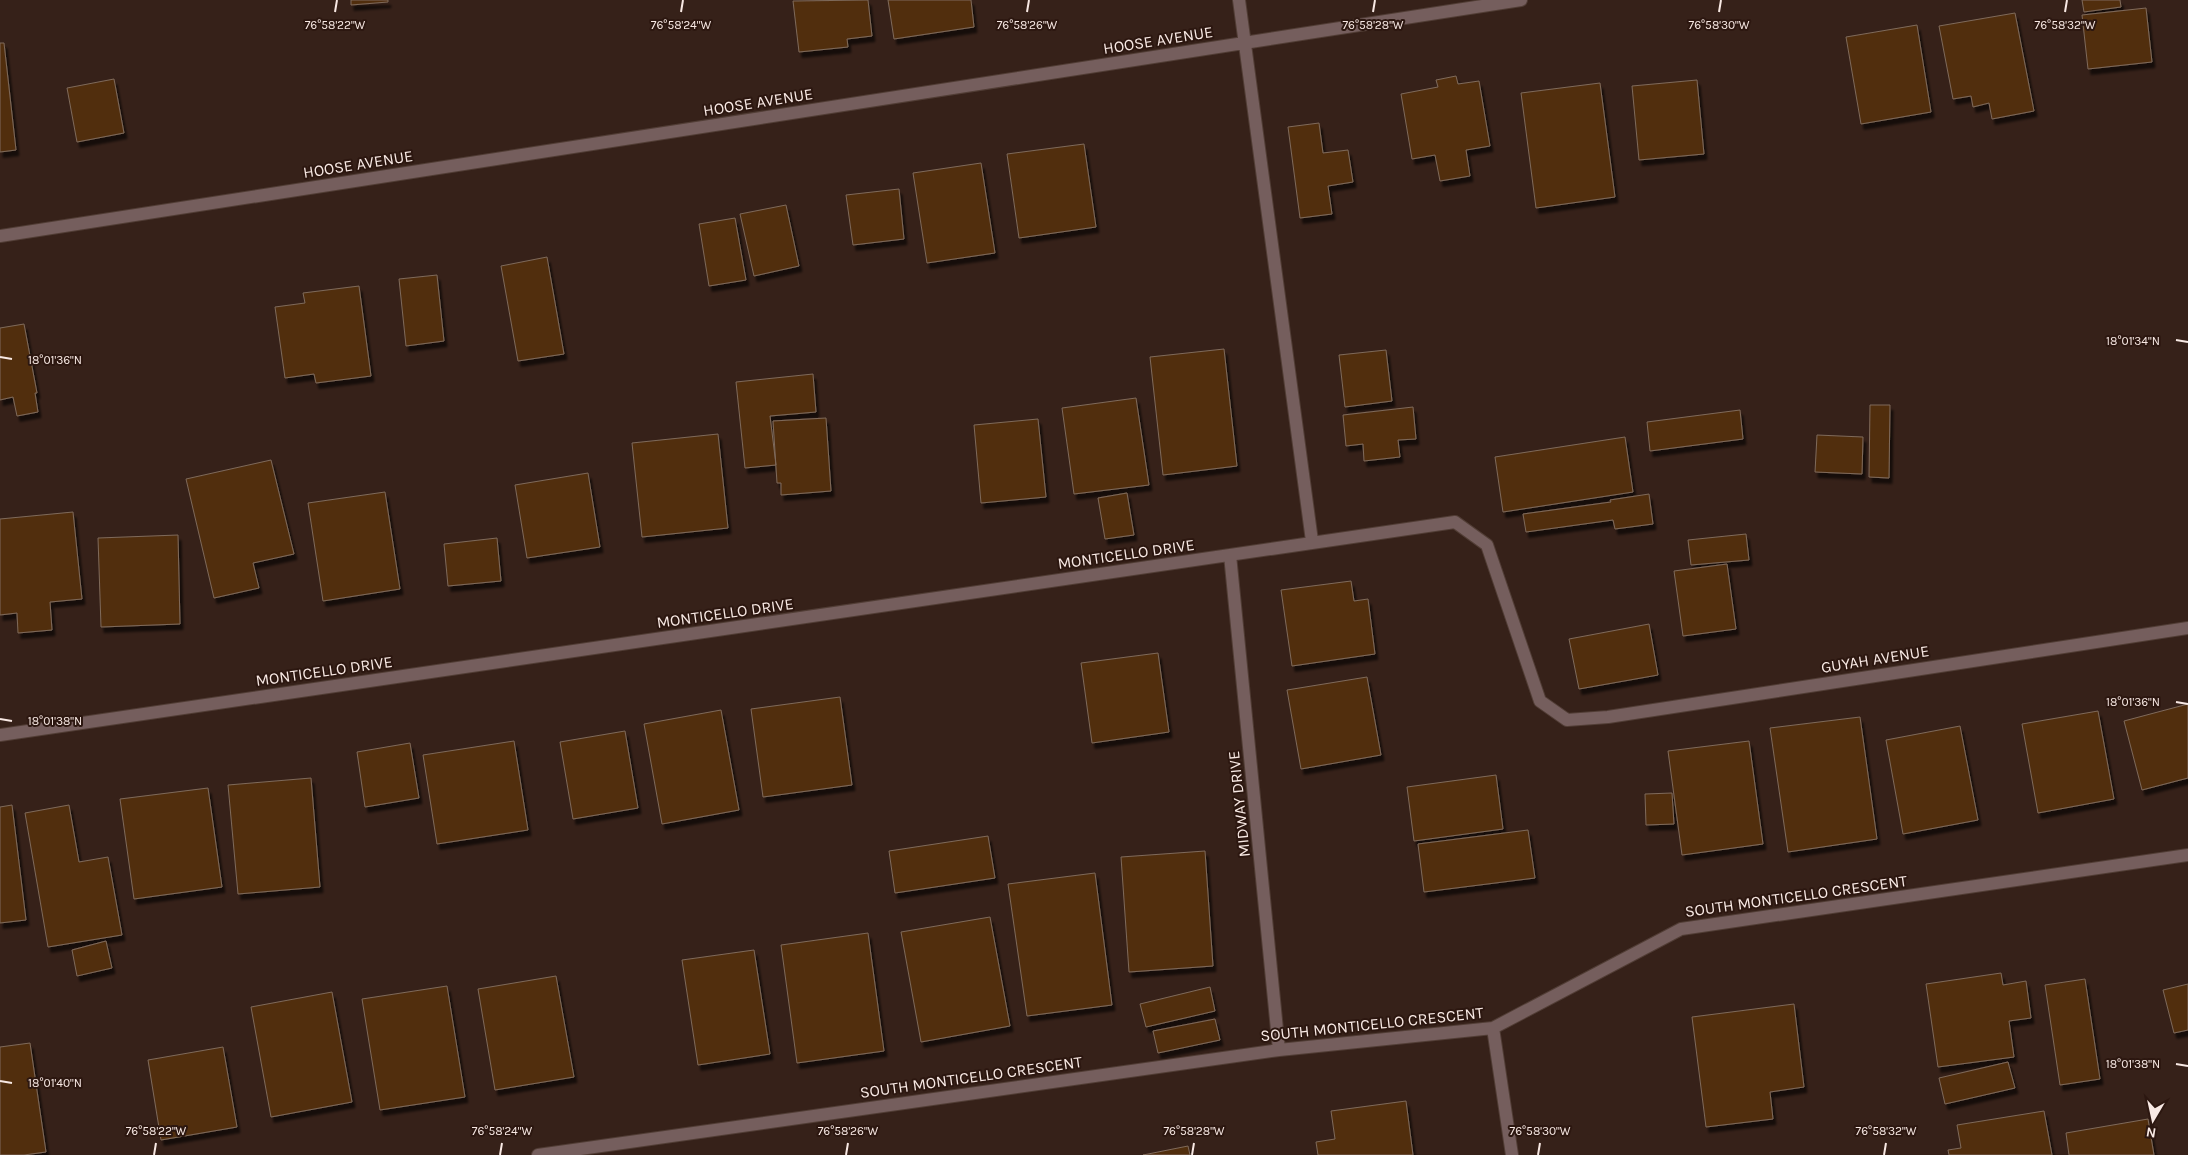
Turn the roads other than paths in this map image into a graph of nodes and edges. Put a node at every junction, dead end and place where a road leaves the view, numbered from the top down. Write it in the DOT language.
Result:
graph roads {
  1 [pos="1239,0"];
  2 [pos="1522,0"];
  3 [pos="1245,43"];
  4 [pos="0,236"];
  5 [pos="1312,541"];
  6 [pos="1230,555"];
  7 [pos="2188,628"];
  8 [pos="1567,720"];
  9 [pos="0,735"];
  10 [pos="2188,855"];
  11 [pos="1493,1028"];
  12 [pos="1279,1050"];
  13 [pos="538,1155"];
  14 [pos="1512,1155"];
  1 -- 3 [label="street"];
  2 -- 3 [label="street, HOOSE AVENUE"];
  3 -- 4 [label="street, HOOSE AVENUE"];
  3 -- 5 [label="street"];
  5 -- 6 [label="street, MONTICELLO DRIVE"];
  5 -- 8 [label="street, MONTICELLO DRIVE"];
  6 -- 9 [label="street, MONTICELLO DRIVE"];
  6 -- 12 [label="street, MIDWAY DRIVE"];
  7 -- 8 [label="street, GUYAH AVENUE"];
  10 -- 11 [label="street, SOUTH MONTICELLO CRESCENT"];
  11 -- 12 [label="street, SOUTH MONTICELLO CRESCENT"];
  11 -- 14 [label="street"];
  12 -- 13 [label="street, SOUTH MONTICELLO CRESCENT"];
}
